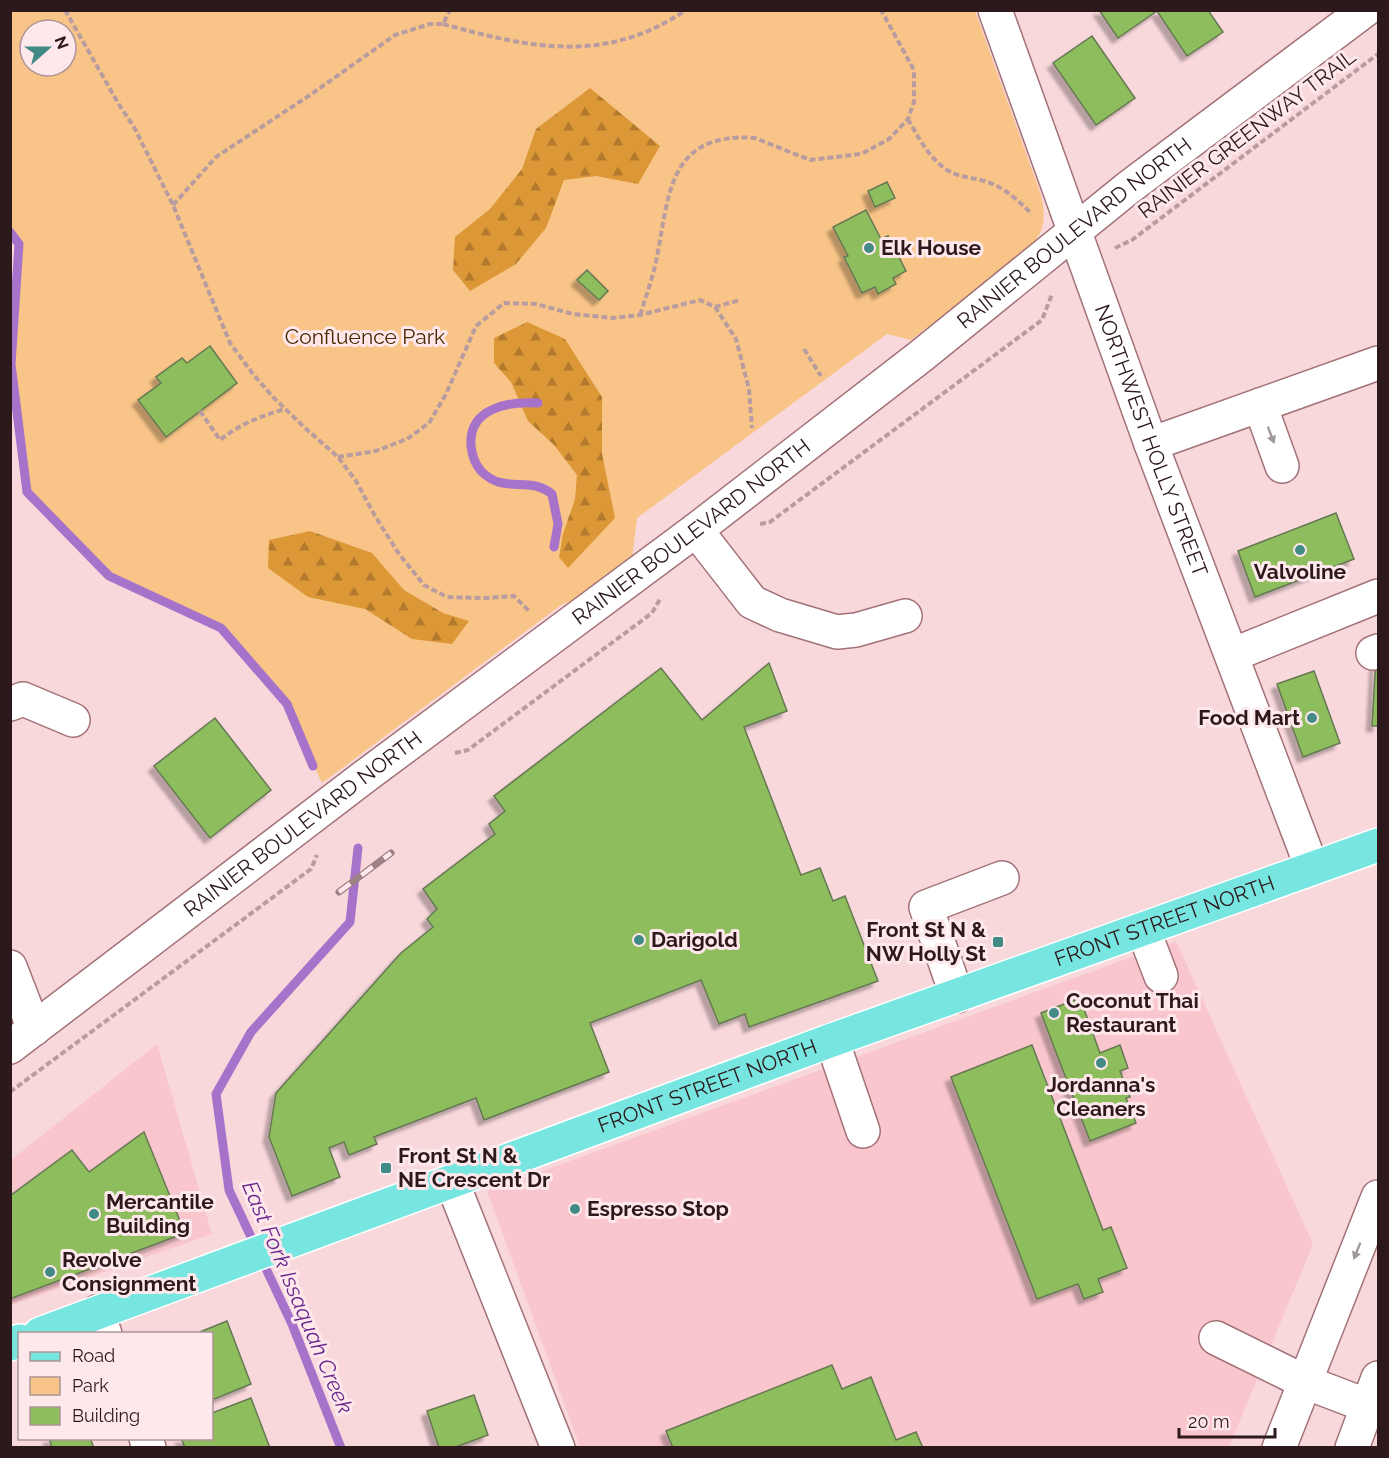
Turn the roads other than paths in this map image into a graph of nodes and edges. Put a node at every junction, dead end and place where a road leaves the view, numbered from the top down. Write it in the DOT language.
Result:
graph roads {
  1 [pos="995,10"];
  2 [pos="1365,10"];
  3 [pos="1075,232"];
  4 [pos="1378,363"];
  5 [pos="1260,405"];
  6 [pos="1151,444"];
  7 [pos="1282,466"];
  8 [pos="696,530"];
  9 [pos="1378,596"];
  10 [pos="905,616"];
  11 [pos="1232,655"];
  12 [pos="15,696"];
  13 [pos="73,720"];
  14 [pos="1377,847"];
  15 [pos="1312,868"];
  16 [pos="1002,878"];
  17 [pos="1143,929"];
  18 [pos="10,967"];
  19 [pos="1161,976"];
  20 [pos="957,996"];
  21 [pos="22,1038"];
  22 [pos="832,1040"];
  23 [pos="863,1131"];
  24 [pos="452,1182"];
  25 [pos="1378,1197"];
  26 [pos="101,1323"];
  27 [pos="51,1332"];
  28 [pos="1216,1338"];
  29 [pos="1305,1382"];
  30 [pos="1375,1388"];
  31 [pos="558,1448"];
  32 [pos="1279,1448"];
  33 [pos="1352,1448"];
  1 -- 3 [label="street, NORTHWEST HOLLY STREET"];
  2 -- 3 [label="street, RAINIER BOULEVARD NORTH"];
  3 -- 6 [label="street, NORTHWEST HOLLY STREET"];
  3 -- 8 [label="street, RAINIER BOULEVARD NORTH"];
  4 -- 5 [label="street"];
  5 -- 6 [label="street"];
  5 -- 7 [label="street, one-way"];
  6 -- 11 [label="street, NORTHWEST HOLLY STREET"];
  8 -- 10 [label="street"];
  8 -- 21 [label="street, RAINIER BOULEVARD NORTH"];
  9 -- 11 [label="street"];
  11 -- 15 [label="street, NORTHWEST HOLLY STREET"];
  12 -- 13 [label="street"];
  14 -- 15 [label="main road, FRONT STREET NORTH"];
  15 -- 17 [label="main road, FRONT STREET NORTH"];
  16 -- 20 [label="street"];
  17 -- 19 [label="street"];
  17 -- 20 [label="main road, FRONT STREET NORTH"];
  18 -- 21 [label="street"];
  20 -- 22 [label="main road, FRONT STREET NORTH"];
  22 -- 23 [label="street"];
  22 -- 24 [label="main road, FRONT STREET NORTH"];
  24 -- 26 [label="main road, FRONT STREET NORTH"];
  24 -- 31 [label="street"];
  25 -- 29 [label="street, one-way"];
  26 -- 27 [label="main road, FRONT STREET NORTH"];
  28 -- 29 [label="street"];
  29 -- 30 [label="street"];
  29 -- 32 [label="street"];
  30 -- 33 [label="street"];
}
